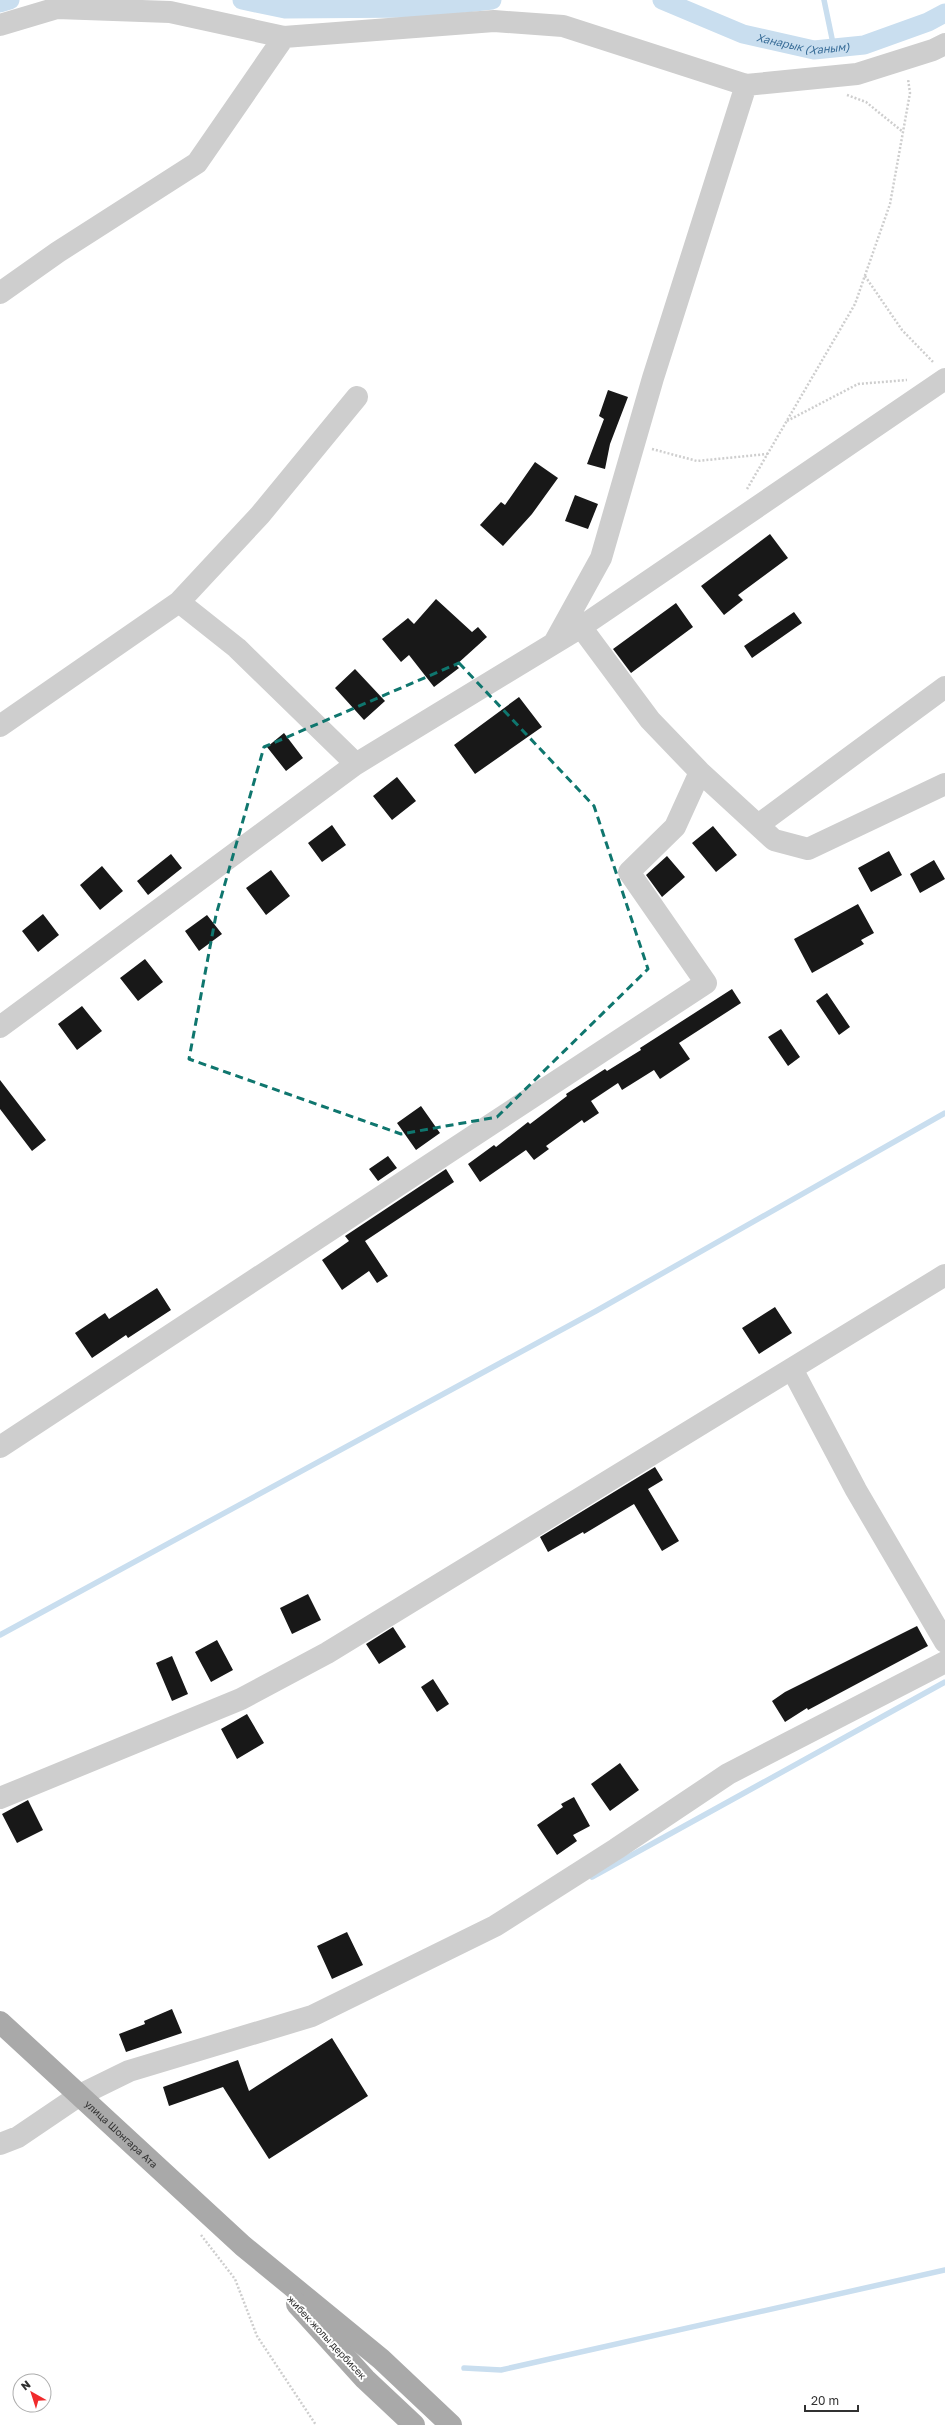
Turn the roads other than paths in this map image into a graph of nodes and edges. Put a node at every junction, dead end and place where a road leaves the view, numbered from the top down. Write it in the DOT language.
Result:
graph roads {
  1 [pos="0,25"];
  2 [pos="284,37"];
  3 [pos="945,44"];
  4 [pos="746,85"];
  5 [pos="0,293"];
  6 [pos="942,374"];
  7 [pos="357,397"];
  8 [pos="179,602"];
  9 [pos="581,627"];
  10 [pos="554,644"];
  11 [pos="945,687"];
  12 [pos="0,726"];
  13 [pos="356,764"];
  14 [pos="700,772"];
  15 [pos="945,784"];
  16 [pos="758,826"];
  17 [pos="0,1027"];
  18 [pos="945,1275"];
  19 [pos="792,1369"];
  20 [pos="0,1447"];
  21 [pos="945,1642"];
  22 [pos="945,1662"];
  23 [pos="0,1798"];
  24 [pos="0,2022"];
  25 [pos="80,2095"];
  26 [pos="0,2144"];
  27 [pos="243,2246"];
  28 [pos="414,2425"];
  29 [pos="452,2425"];
  1 -- 2 [label="street"];
  2 -- 4 [label="street"];
  2 -- 5 [label="street"];
  3 -- 4 [label="street"];
  4 -- 10 [label="street"];
  6 -- 9 [label="street"];
  7 -- 8 [label="street"];
  8 -- 12 [label="street"];
  8 -- 13 [label="street"];
  9 -- 10 [label="street"];
  9 -- 14 [label="street"];
  10 -- 13 [label="street"];
  11 -- 16 [label="street"];
  13 -- 17 [label="street"];
  14 -- 16 [label="street"];
  14 -- 20 [label="street"];
  15 -- 16 [label="street"];
  18 -- 19 [label="street"];
  19 -- 21 [label="street"];
  19 -- 23 [label="street"];
  22 -- 25 [label="street"];
  24 -- 25 [label="main road, улица Шонгара Ата"];
  25 -- 26 [label="street"];
  25 -- 27 [label="main road, улица Шонгара Ата"];
  27 -- 28 [label="main road, жибек жолы дербисек"];
  27 -- 29 [label="main road"];
}
